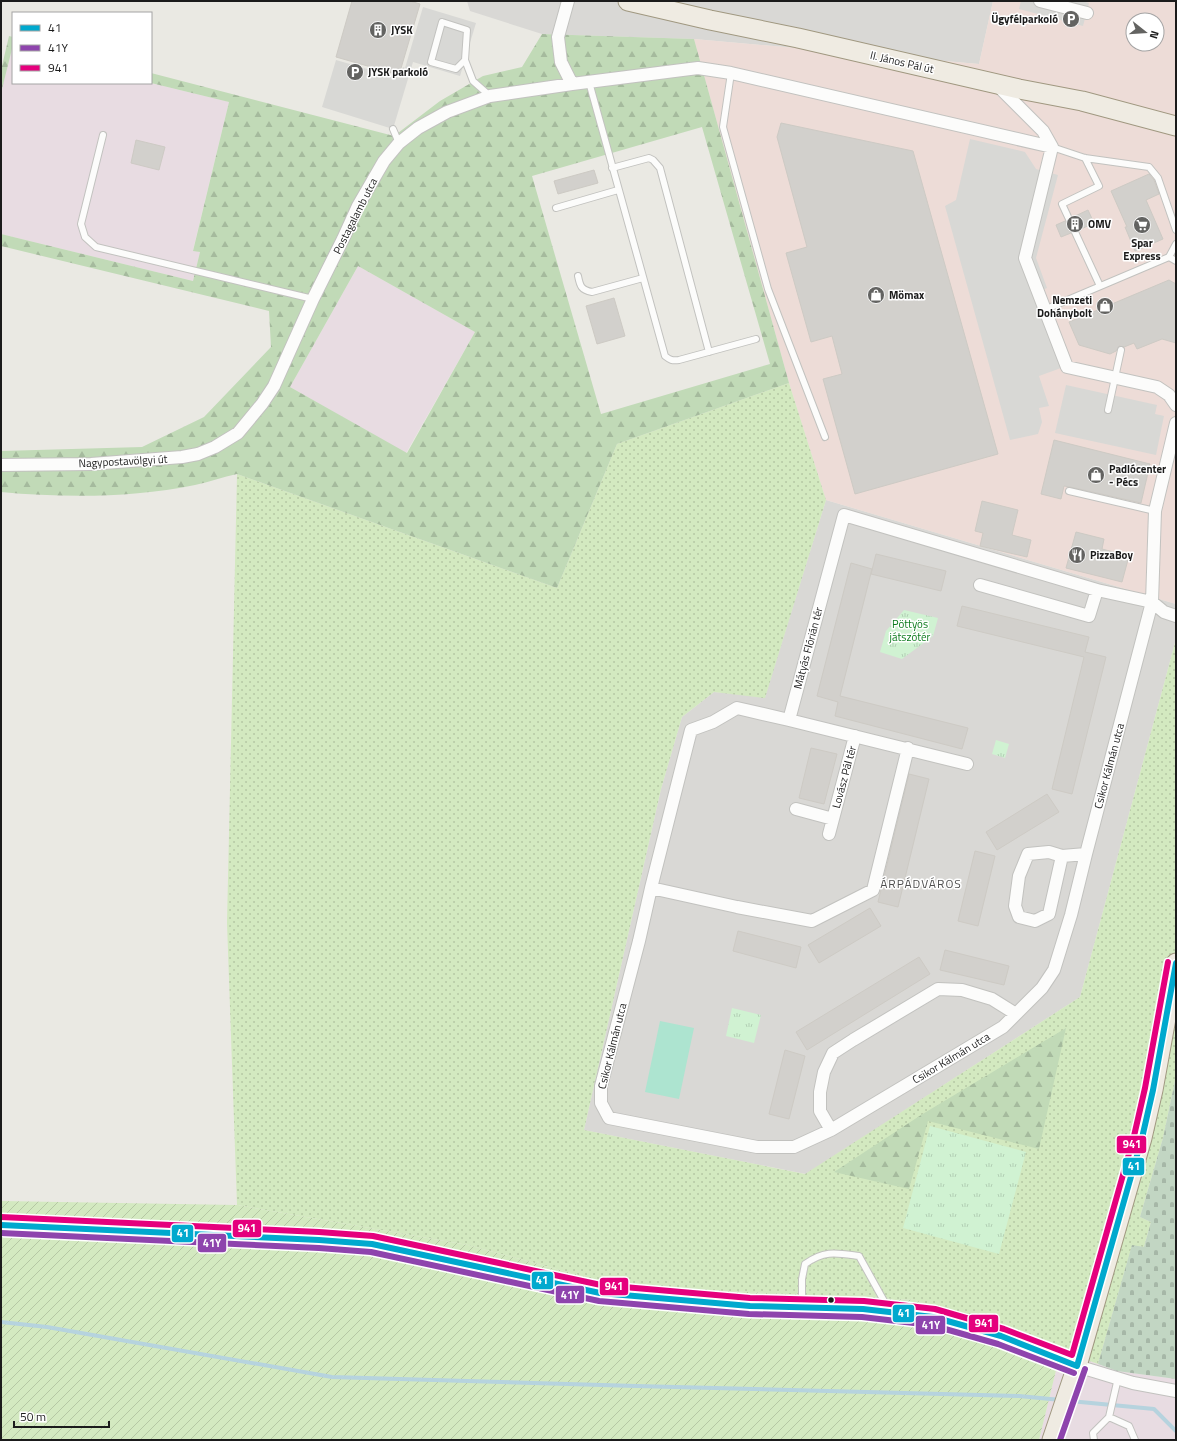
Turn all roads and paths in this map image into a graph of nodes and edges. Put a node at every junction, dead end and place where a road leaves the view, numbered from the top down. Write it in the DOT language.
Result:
graph roads {
  1 [pos="568,1"];
  2 [pos="628,1"];
  3 [pos="1040,1"];
  4 [pos="1087,12"];
  5 [pos="465,60"];
  6 [pos="730,73"];
  7 [pos="589,82"];
  8 [pos="572,84"];
  9 [pos="996,84"];
  10 [pos="490,96"];
  11 [pos="1176,126"];
  12 [pos="393,129"];
  13 [pos="103,135"];
  14 [pos="399,143"];
  15 [pos="1052,147"];
  16 [pos="1085,158"];
  17 [pos="612,168"];
  18 [pos="618,190"];
  19 [pos="556,208"];
  20 [pos="1176,230"];
  21 [pos="1176,244"];
  22 [pos="1169,257"];
  23 [pos="1176,261"];
  24 [pos="578,276"];
  25 [pos="643,278"];
  26 [pos="1100,286"];
  27 [pos="314,299"];
  28 [pos="1044,310"];
  29 [pos="756,338"];
  30 [pos="1121,350"];
  31 [pos="709,352"];
  32 [pos="1115,377"];
  33 [pos="1175,400"];
  34 [pos="1108,410"];
  35 [pos="1176,423"];
  36 [pos="238,433"];
  37 [pos="825,437"];
  38 [pos="1,465"];
  39 [pos="1069,491"];
  40 [pos="1155,511"];
  41 [pos="980,585"];
  42 [pos="1097,590"];
  43 [pos="1152,602"];
  44 [pos="1176,616"];
  45 [pos="789,720"];
  46 [pos="855,736"];
  47 [pos="908,748"];
  48 [pos="967,764"];
  49 [pos="796,809"];
  50 [pos="833,819"];
  51 [pos="829,834"];
  52 [pos="1086,854"];
  53 [pos="1062,856"];
  54 [pos="651,888"];
  55 [pos="1176,963"];
  56 [pos="1016,1014"];
  57 [pos="831,1130"];
  58 [pos="1,1225"];
  59 [pos="802,1307"];
  60 [pos="889,1312"];
  61 [pos="1076,1366"];
  62 [pos="1118,1378"];
  63 [pos="1176,1391"];
  64 [pos="1109,1417"];
  65 [pos="1052,1440"];
  66 [pos="1094,1440"];
  67 [pos="1135,1440"];
  1 -- 8 [label="street"];
  2 -- 9 [label="main road, II. János Pál út"];
  3 -- 4 [label="street"];
  5 -- 5 [label="lane"];
  5 -- 10 [label="lane"];
  6 -- 7 [label="street, Postagalamb utca"];
  6 -- 15 [label="street, Postagalamb utca"];
  6 -- 37 [label="lane"];
  7 -- 8 [label="street, Postagalamb utca"];
  7 -- 17 [label="lane"];
  8 -- 10 [label="street, Postagalamb utca"];
  9 -- 11 [label="main road, II. János Pál út"];
  9 -- 15 [label="street"];
  10 -- 14 [label="street, Postagalamb utca"];
  12 -- 14 [label="lane"];
  13 -- 27 [label="lane"];
  14 -- 27 [label="street, Postagalamb utca"];
  15 -- 16 [label="lane"];
  15 -- 28 [label="street"];
  16 -- 20 [label="lane"];
  16 -- 26 [label="lane"];
  17 -- 18 [label="lane"];
  17 -- 31 [label="lane"];
  18 -- 19 [label="lane"];
  18 -- 25 [label="lane"];
  21 -- 22 [label="lane"];
  22 -- 23 [label="lane"];
  22 -- 26 [label="lane"];
  24 -- 25 [label="lane"];
  25 -- 31 [label="lane"];
  26 -- 28 [label="lane"];
  27 -- 36 [label="street, Postagalamb utca"];
  28 -- 32 [label="street"];
  29 -- 31 [label="lane"];
  30 -- 32 [label="lane"];
  32 -- 33 [label="street"];
  32 -- 34 [label="lane"];
  35 -- 40 [label="street, Csikor Kálmán utca"];
  36 -- 38 [label="street, Nagypostavölgyi út"];
  39 -- 40 [label="lane"];
  40 -- 43 [label="street, Csikor Kálmán utca"];
  41 -- 42 [label="street"];
  42 -- 43 [label="street"];
  42 -- 45 [label="street, Mátyás Flórián tér"];
  43 -- 44 [label="street"];
  43 -- 52 [label="street, Csikor Kálmán utca"];
  45 -- 46 [label="street"];
  45 -- 54 [label="street"];
  46 -- 47 [label="street"];
  46 -- 50 [label="street, Lovász Pál tér"];
  47 -- 48 [label="street"];
  47 -- 54 [label="street"];
  49 -- 50 [label="street, Lovász Pál tér"];
  50 -- 51 [label="street, Lovász Pál tér"];
  52 -- 53 [label="street"];
  52 -- 56 [label="street, Csikor Kálmán utca"];
  53 -- 53 [label="street"];
  54 -- 57 [label="street, Csikor Kálmán utca"];
  55 -- 61 [label="main road"];
  56 -- 57 [label="street, Csikor Kálmán utca"];
  56 -- 57 [label="street"];
  58 -- 59 [label="street"];
  59 -- 60 [label="street"];
  59 -- 60 [label="lane"];
  60 -- 61 [label="street"];
  61 -- 62 [label="street"];
  61 -- 65 [label="main road"];
  62 -- 63 [label="street"];
  62 -- 64 [label="lane"];
  64 -- 66 [label="lane"];
  64 -- 67 [label="lane"];
}
